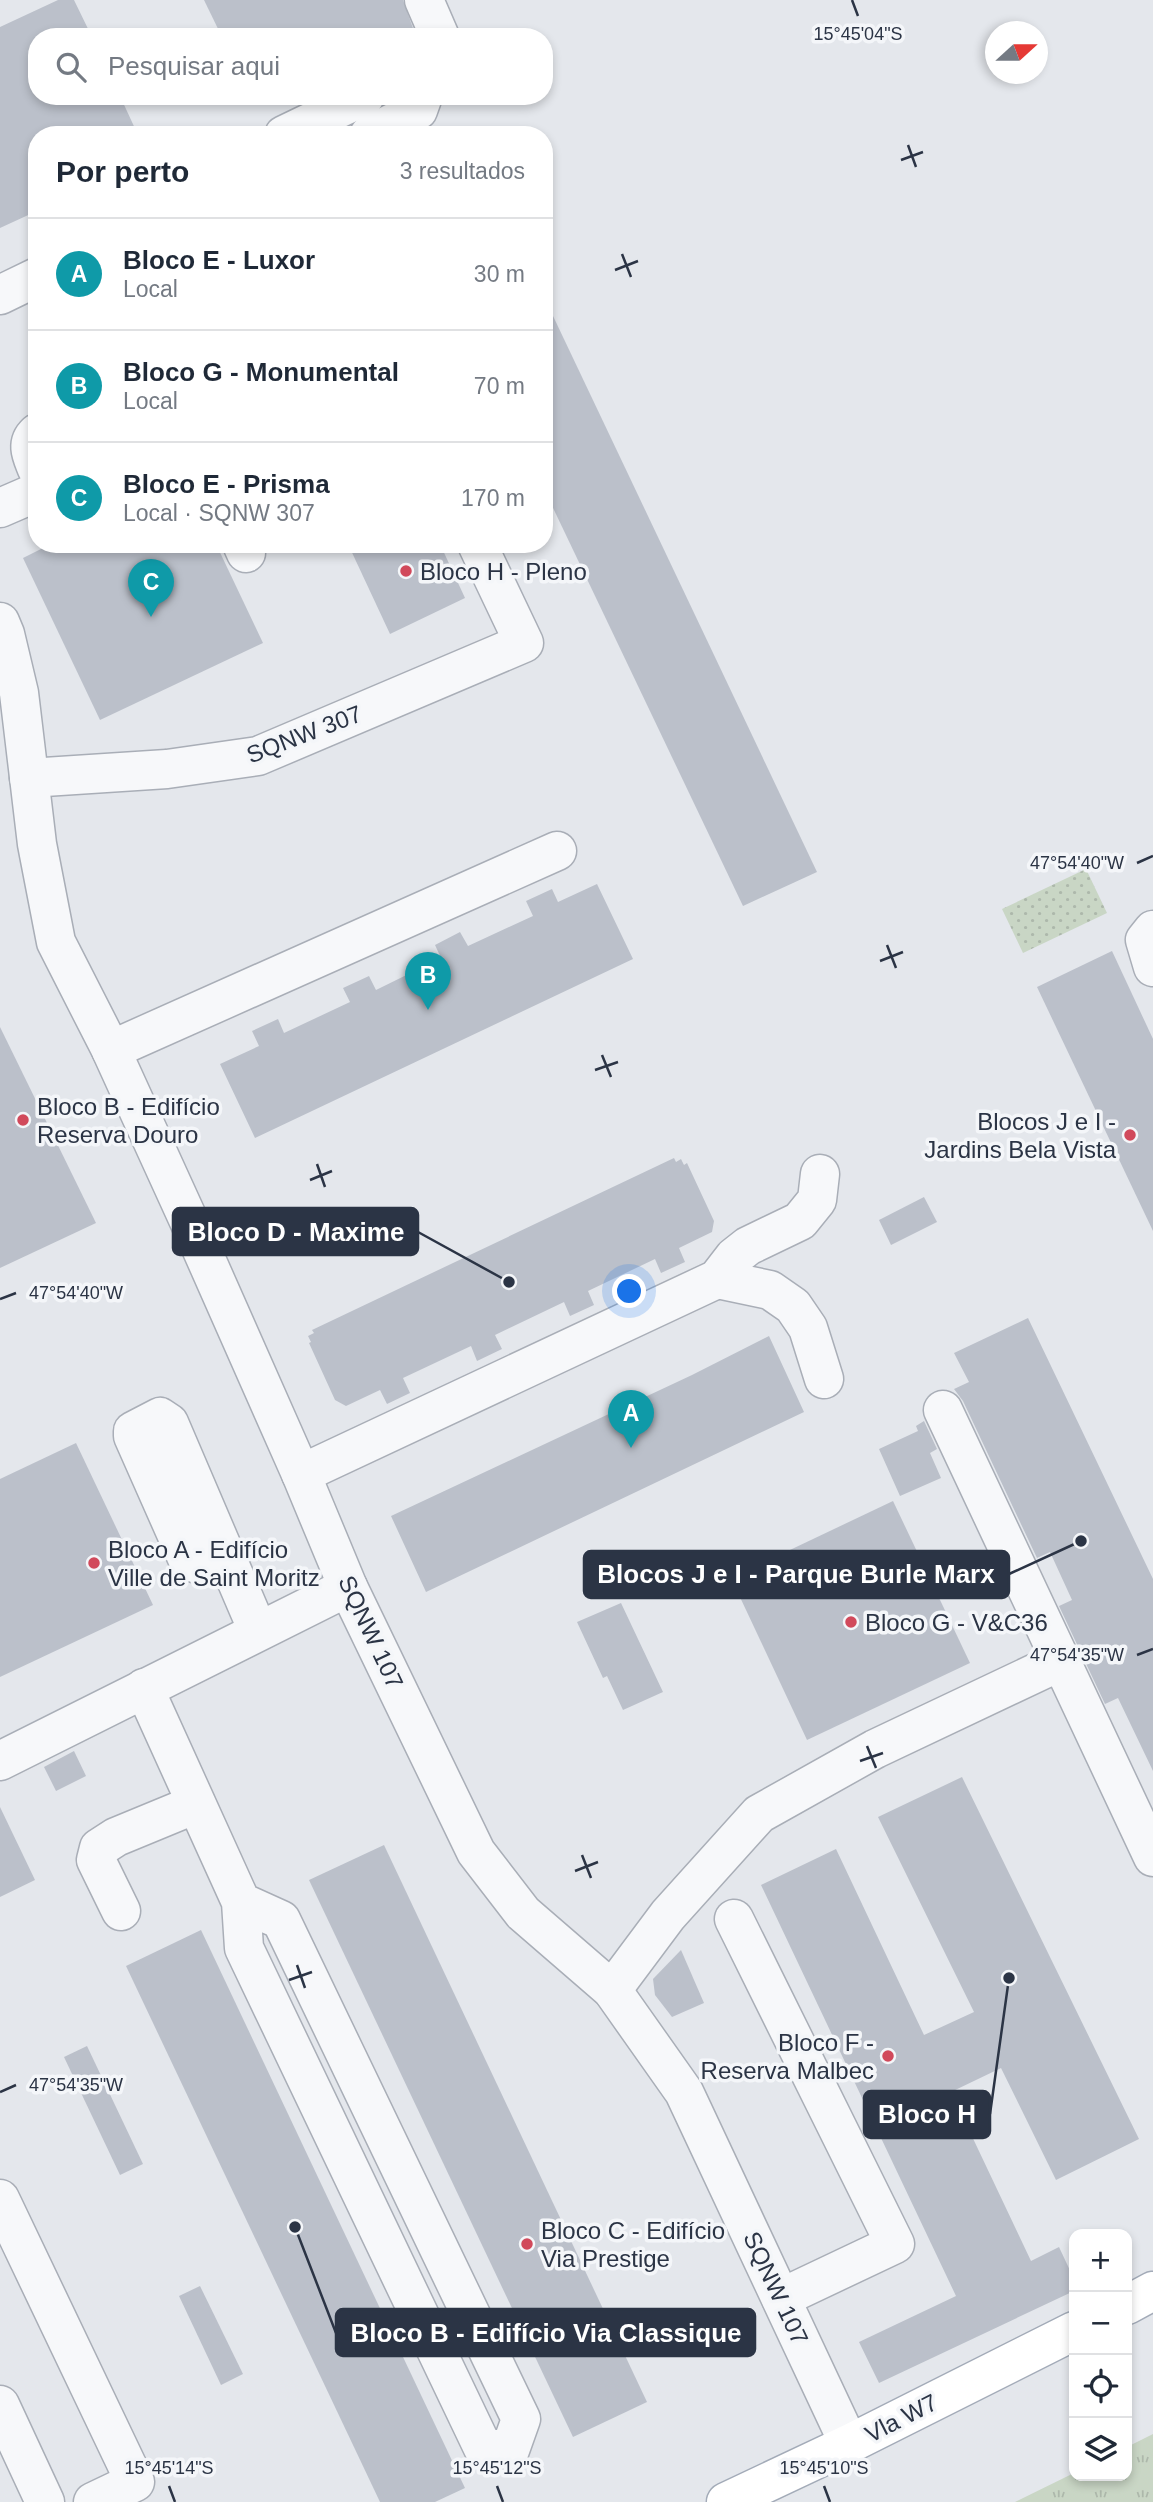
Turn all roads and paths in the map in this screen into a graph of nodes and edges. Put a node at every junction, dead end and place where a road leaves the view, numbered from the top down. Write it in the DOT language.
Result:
graph roads {
  1 [pos="424,0"];
  2 [pos="436,28"];
  3 [pos="346,105"];
  4 [pos="420,105"];
  5 [pos="303,126"];
  6 [pos="387,126"];
  7 [pos="28,281"];
  8 [pos="0,295"];
  9 [pos="28,496"];
  10 [pos="0,508"];
  11 [pos="481,553"];
  12 [pos="0,622"];
  13 [pos="29,778"];
  14 [pos="557,850"];
  15 [pos="1153,930"];
  16 [pos="1153,967"];
  17 [pos="111,1050"];
  18 [pos="820,1174"];
  19 [pos="717,1279"];
  20 [pos="824,1379"];
  21 [pos="943,1410"];
  22 [pos="301,1474"];
  23 [pos="224,1556"];
  24 [pos="348,1587"];
  25 [pos="258,1632"];
  26 [pos="1062,1661"];
  27 [pos="144,1688"];
  28 [pos="0,1761"];
  29 [pos="196,1804"];
  30 [pos="1153,1857"];
  31 [pos="241,1902"];
  32 [pos="121,1911"];
  33 [pos="734,1919"];
  34 [pos="612,1990"];
  35 [pos="0,2199"];
  36 [pos="1153,2291"];
  37 [pos="781,2298"];
  38 [pos="1132,2302"];
  39 [pos="1069,2334"];
  40 [pos="0,2405"];
  41 [pos="849,2444"];
  42 [pos="45,2502"];
  43 [pos="93,2502"];
  44 [pos="726,2502"];
  1 -- 2 [label="street"];
  3 -- 5 [label="street"];
  4 -- 6 [label="street"];
  7 -- 8 [label="street"];
  9 -- 10 [label="street"];
  11 -- 13 [label="street, SQNW 307"];
  12 -- 13 [label="street"];
  13 -- 17 [label="street"];
  14 -- 17 [label="street"];
  15 -- 16 [label="street"];
  17 -- 22 [label="street, SQNW 107"];
  18 -- 19 [label="street"];
  19 -- 20 [label="street"];
  19 -- 22 [label="street"];
  21 -- 26 [label="street"];
  22 -- 24 [label="street, SQNW 107"];
  23 -- 25 [label="street"];
  24 -- 25 [label="street"];
  24 -- 34 [label="street, SQNW 107"];
  25 -- 27 [label="street"];
  26 -- 30 [label="street"];
  26 -- 34 [label="street"];
  27 -- 28 [label="street"];
  27 -- 29 [label="street"];
  29 -- 31 [label="street"];
  29 -- 32 [label="street"];
  31 -- 31 [label="street"];
  33 -- 37 [label="street"];
  34 -- 37 [label="street, SQNW 107"];
  35 -- 43 [label="street"];
  36 -- 38 [label="main road"];
  37 -- 41 [label="street, SQNW 107"];
  39 -- 41 [label="main road, Vla W7"];
  40 -- 42 [label="street"];
  41 -- 44 [label="main road, Vla W7"];
}
